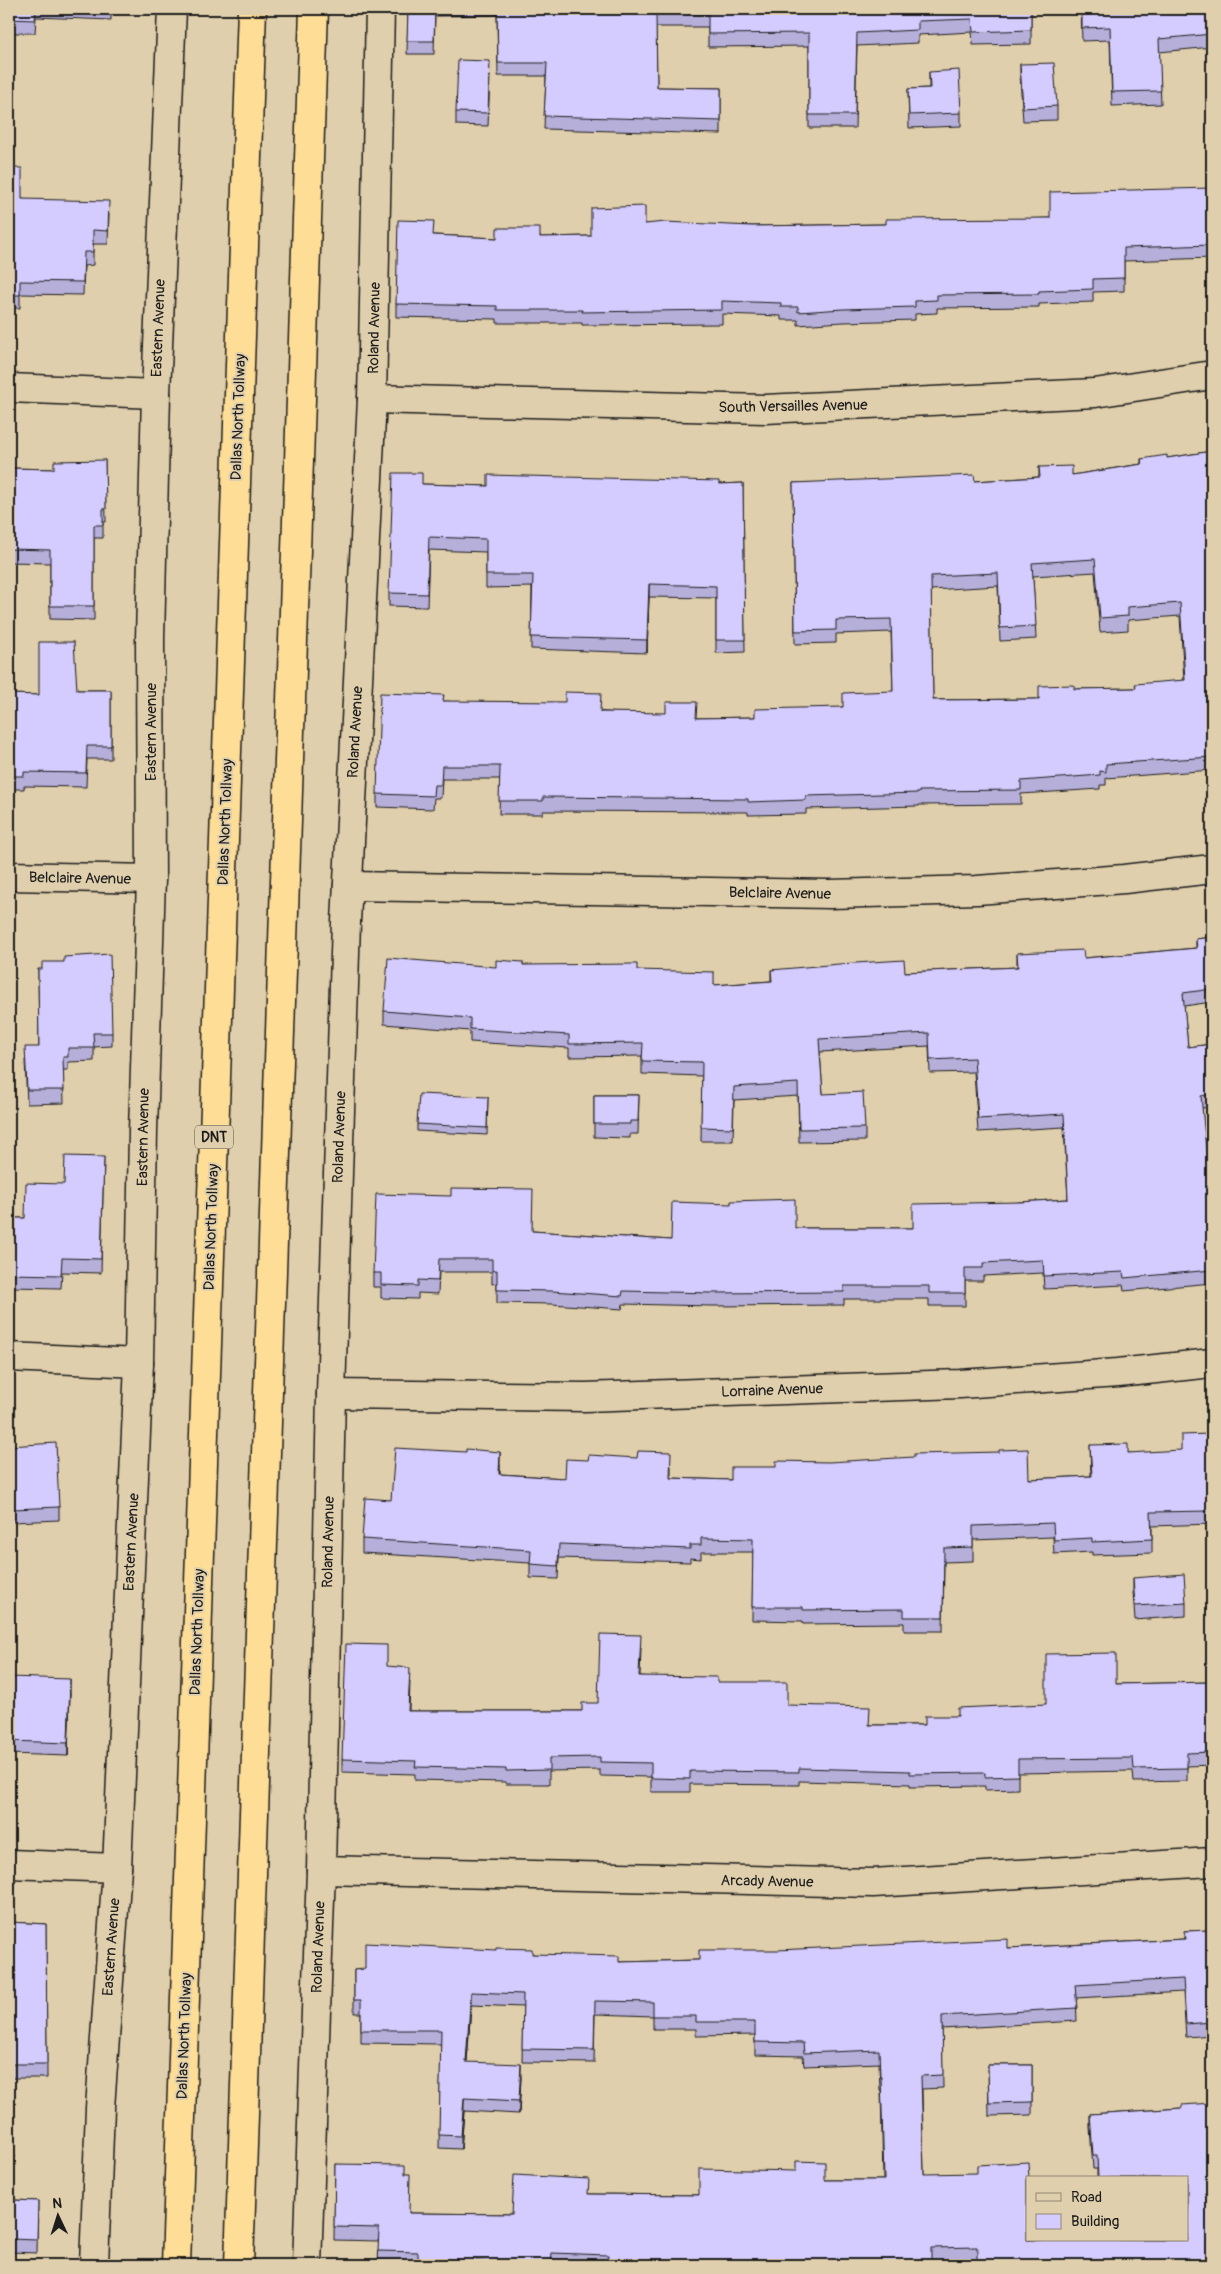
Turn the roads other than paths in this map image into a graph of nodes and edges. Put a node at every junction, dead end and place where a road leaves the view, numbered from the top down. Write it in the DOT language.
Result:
graph roads {
  1 [pos="172,9"];
  2 [pos="252,9"];
  3 [pos="314,9"];
  4 [pos="380,9"];
  5 [pos="1212,375"];
  6 [pos="9,388"];
  7 [pos="156,394"];
  8 [pos="372,398"];
  9 [pos="1212,868"];
  10 [pos="9,876"];
  11 [pos="152,879"];
  12 [pos="348,886"];
  13 [pos="9,1357"];
  14 [pos="139,1363"];
  15 [pos="1212,1363"];
  16 [pos="331,1394"];
  17 [pos="1212,1862"];
  18 [pos="9,1864"];
  19 [pos="117,1868"];
  20 [pos="321,1870"];
  21 [pos="94,2265"];
  22 [pos="176,2265"];
  23 [pos="239,2265"];
  24 [pos="307,2265"];
  1 -- 7 [label="street, Eastern Avenue"];
  2 -- 22 [label="highway, Dallas North Tollway / DNT"];
  3 -- 23 [label="highway"];
  4 -- 8 [label="street, Roland Avenue"];
  5 -- 8 [label="street, South Versailles Avenue"];
  6 -- 7 [label="street"];
  7 -- 11 [label="street, Eastern Avenue"];
  8 -- 12 [label="street, Roland Avenue"];
  9 -- 12 [label="street, Belclaire Avenue"];
  10 -- 11 [label="street, Belclaire Avenue"];
  11 -- 14 [label="street, Eastern Avenue"];
  12 -- 16 [label="street, Roland Avenue"];
  13 -- 14 [label="street"];
  14 -- 19 [label="street, Eastern Avenue"];
  15 -- 16 [label="street, Lorraine Avenue"];
  16 -- 20 [label="street, Roland Avenue"];
  17 -- 20 [label="street, Arcady Avenue"];
  18 -- 19 [label="street"];
  19 -- 21 [label="street, Eastern Avenue"];
  20 -- 24 [label="street, Roland Avenue"];
}
